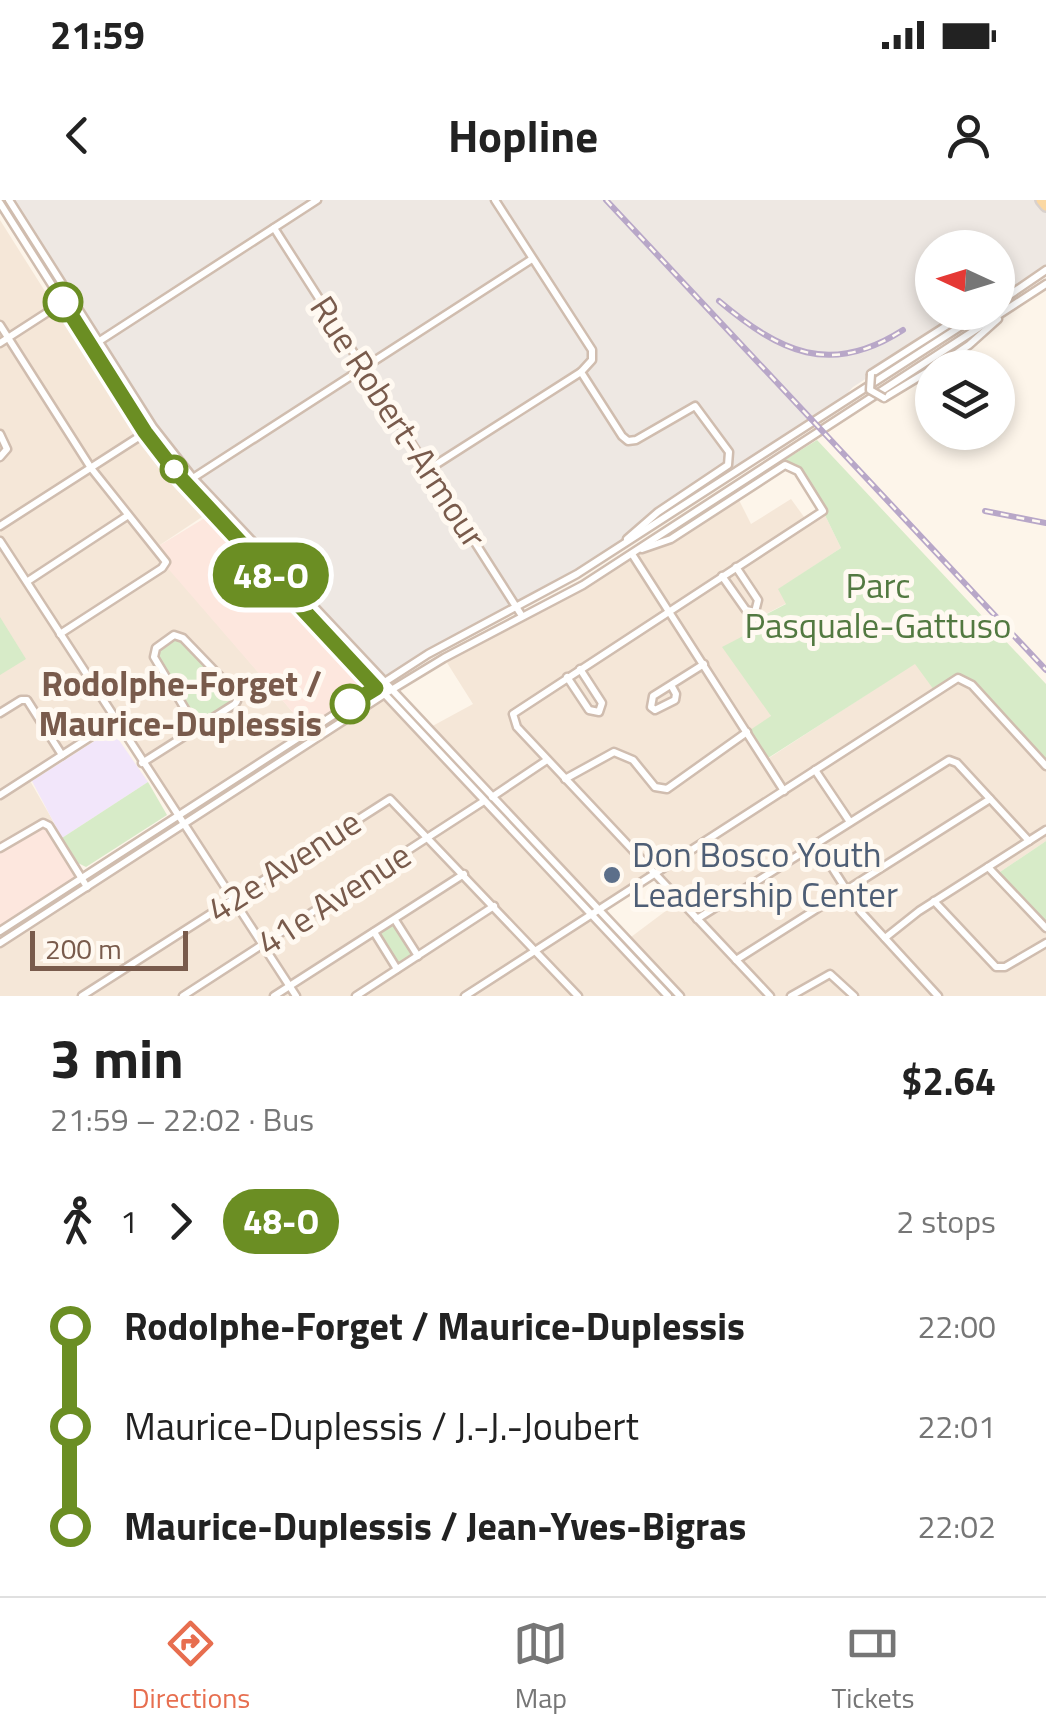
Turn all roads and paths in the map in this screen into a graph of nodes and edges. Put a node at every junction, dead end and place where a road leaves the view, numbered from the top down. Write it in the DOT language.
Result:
graph roads {
  1 [pos="8,200"];
  2 [pos="316,200"];
  3 [pos="495,200"];
  4 [pos="1041,200"];
  5 [pos="0,203"];
  6 [pos="1046,206"];
  7 [pos="274,228"];
  8 [pos="532,259"];
  9 [pos="1046,270"];
  10 [pos="1046,284"];
  11 [pos="1015,291"];
  12 [pos="67,300"];
  13 [pos="1015,305"];
  14 [pos="0,325"];
  15 [pos="940,330"];
  16 [pos="954,330"];
  17 [pos="977,330"];
  18 [pos="987,330"];
  19 [pos="4,340"];
  20 [pos="98,342"];
  21 [pos="960,350"];
  22 [pos="364,368"];
  23 [pos="581,372"];
  24 [pos="915,380"];
  25 [pos="149,430"];
  26 [pos="0,434"];
  27 [pos="0,457"];
  28 [pos="91,468"];
  29 [pos="429,468"];
  30 [pos="189,480"];
  31 [pos="127,516"];
  32 [pos="0,526"];
  33 [pos="0,541"];
  34 [pos="615,551"];
  35 [pos="634,552"];
  36 [pos="736,567"];
  37 [pos="577,574"];
  38 [pos="722,576"];
  39 [pos="27,581"];
  40 [pos="583,585"];
  41 [pos="516,606"];
  42 [pos="668,611"];
  43 [pos="522,616"];
  44 [pos="60,634"];
  45 [pos="704,664"];
  46 [pos="580,669"];
  47 [pos="566,677"];
  48 [pos="385,683"];
  49 [pos="671,684"];
  50 [pos="376,688"];
  51 [pos="392,690"];
  52 [pos="383,694"];
  53 [pos="0,713"];
  54 [pos="115,721"];
  55 [pos="198,728"];
  56 [pos="747,732"];
  57 [pos="62,755"];
  58 [pos="547,760"];
  59 [pos="142,763"];
  60 [pos="1046,766"];
  61 [pos="814,770"];
  62 [pos="565,779"];
  63 [pos="784,791"];
  64 [pos="0,794"];
  65 [pos="990,798"];
  66 [pos="488,799"];
  67 [pos="177,816"];
  68 [pos="850,822"];
  69 [pos="183,824"];
  70 [pos="1046,830"];
  71 [pos="429,837"];
  72 [pos="1029,840"];
  73 [pos="817,844"];
  74 [pos="0,848"];
  75 [pos="988,867"];
  76 [pos="464,874"];
  77 [pos="655,874"];
  78 [pos="81,879"];
  79 [pos="86,887"];
  80 [pos="847,890"];
  81 [pos="232,899"];
  82 [pos="934,901"];
  83 [pos="494,906"];
  84 [pos="595,912"];
  85 [pos="697,918"];
  86 [pos="395,920"];
  87 [pos="1046,928"];
  88 [pos="0,931"];
  89 [pos="374,932"];
  90 [pos="884,938"];
  91 [pos="1046,942"];
  92 [pos="0,944"];
  93 [pos="262,944"];
  94 [pos="536,950"];
  95 [pos="418,956"];
  96 [pos="736,960"];
  97 [pos="397,968"];
  98 [pos="289,986"];
  99 [pos="82,996"];
  100 [pos="183,996"];
  101 [pos="274,996"];
  102 [pos="296,996"];
  103 [pos="356,996"];
  104 [pos="465,996"];
  105 [pos="578,996"];
  106 [pos="668,996"];
  107 [pos="680,996"];
  108 [pos="770,996"];
  109 [pos="791,996"];
  110 [pos="854,996"];
  111 [pos="938,996"];
  1 -- 12 [label="street"];
  2 -- 7 [label="street"];
  3 -- 8 [label="street"];
  4 -- 6 [label="main road"];
  5 -- 12 [label="street"];
  7 -- 20 [label="street"];
  7 -- 22 [label="street, Rue Robert-Armour"];
  8 -- 22 [label="street"];
  8 -- 23 [label="street"];
  9 -- 11 [label="street"];
  10 -- 13 [label="street"];
  12 -- 19 [label="street"];
  12 -- 20 [label="street"];
  12 -- 25 [label="street"];
  14 -- 19 [label="street"];
  15 -- 24 [label="street, bridge"];
  16 -- 34 [label="street"];
  17 -- 35 [label="street"];
  18 -- 21 [label="street"];
  19 -- 28 [label="street"];
  20 -- 25 [label="street"];
  22 -- 29 [label="street, Rue Robert-Armour"];
  22 -- 30 [label="street"];
  23 -- 29 [label="street"];
  23 -- 34 [label="street"];
  25 -- 28 [label="street"];
  25 -- 30 [label="street"];
  26 -- 27 [label="street"];
  28 -- 31 [label="street"];
  28 -- 32 [label="street"];
  29 -- 41 [label="street, Rue Robert-Armour"];
  30 -- 48 [label="street"];
  30 -- 50 [label="street"];
  31 -- 39 [label="street"];
  31 -- 44 [label="street"];
  33 -- 39 [label="street"];
  34 -- 37 [label="street"];
  35 -- 36 [label="street"];
  35 -- 40 [label="street"];
  35 -- 42 [label="street"];
  36 -- 38 [label="street"];
  36 -- 38 [label="street"];
  37 -- 40 [label="street"];
  37 -- 41 [label="street"];
  38 -- 42 [label="street"];
  39 -- 44 [label="street"];
  40 -- 43 [label="street"];
  41 -- 43 [label="street, Rue Robert-Armour"];
  41 -- 48 [label="street"];
  42 -- 45 [label="street"];
  42 -- 46 [label="street"];
  43 -- 51 [label="street"];
  44 -- 54 [label="street"];
  45 -- 49 [label="street"];
  45 -- 56 [label="street"];
  46 -- 47 [label="street"];
  46 -- 47 [label="street"];
  47 -- 58 [label="street"];
  48 -- 50 [label="street"];
  48 -- 51 [label="street"];
  50 -- 52 [label="street"];
  50 -- 67 [label="street"];
  51 -- 52 [label="street"];
  51 -- 66 [label="street"];
  52 -- 66 [label="street"];
  52 -- 69 [label="street"];
  53 -- 57 [label="street"];
  54 -- 57 [label="street"];
  54 -- 59 [label="street"];
  55 -- 55 [label="street"];
  55 -- 59 [label="street"];
  56 -- 62 [label="street"];
  56 -- 63 [label="street"];
  57 -- 64 [label="street"];
  58 -- 62 [label="street"];
  58 -- 66 [label="street, 41e Avenue"];
  59 -- 67 [label="street"];
  60 -- 61 [label="street"];
  61 -- 63 [label="street"];
  61 -- 68 [label="street"];
  62 -- 77 [label="street"];
  63 -- 77 [label="street"];
  65 -- 68 [label="street"];
  65 -- 72 [label="street"];
  65 -- 80 [label="street"];
  66 -- 71 [label="street, 41e Avenue"];
  66 -- 84 [label="street"];
  67 -- 69 [label="street"];
  67 -- 78 [label="street"];
  68 -- 73 [label="street"];
  69 -- 79 [label="street"];
  69 -- 81 [label="street"];
  70 -- 72 [label="street"];
  71 -- 76 [label="street"];
  71 -- 81 [label="street, 42e Avenue"];
  71 -- 93 [label="street, 41e Avenue"];
  72 -- 75 [label="street"];
  73 -- 80 [label="street"];
  73 -- 85 [label="street"];
  74 -- 78 [label="street"];
  75 -- 82 [label="street"];
  75 -- 87 [label="street"];
  76 -- 83 [label="street"];
  76 -- 86 [label="street"];
  77 -- 84 [label="street"];
  77 -- 85 [label="street"];
  78 -- 79 [label="street"];
  78 -- 88 [label="street"];
  79 -- 92 [label="street"];
  80 -- 90 [label="street"];
  80 -- 96 [label="street"];
  81 -- 93 [label="street"];
  81 -- 99 [label="street, 42e Avenue"];
  82 -- 90 [label="street"];
  82 -- 91 [label="street"];
  83 -- 94 [label="street"];
  83 -- 95 [label="street"];
  84 -- 94 [label="street"];
  84 -- 106 [label="street"];
  84 -- 107 [label="street"];
  85 -- 96 [label="street"];
  86 -- 89 [label="street"];
  86 -- 95 [label="street"];
  89 -- 97 [label="street"];
  89 -- 98 [label="street"];
  90 -- 111 [label="street"];
  93 -- 98 [label="street"];
  93 -- 100 [label="street, 41e Avenue"];
  94 -- 104 [label="street"];
  94 -- 105 [label="street"];
  95 -- 97 [label="street"];
  96 -- 108 [label="street"];
  97 -- 103 [label="street"];
  98 -- 101 [label="street"];
  98 -- 102 [label="street"];
  109 -- 110 [label="street"];
}
